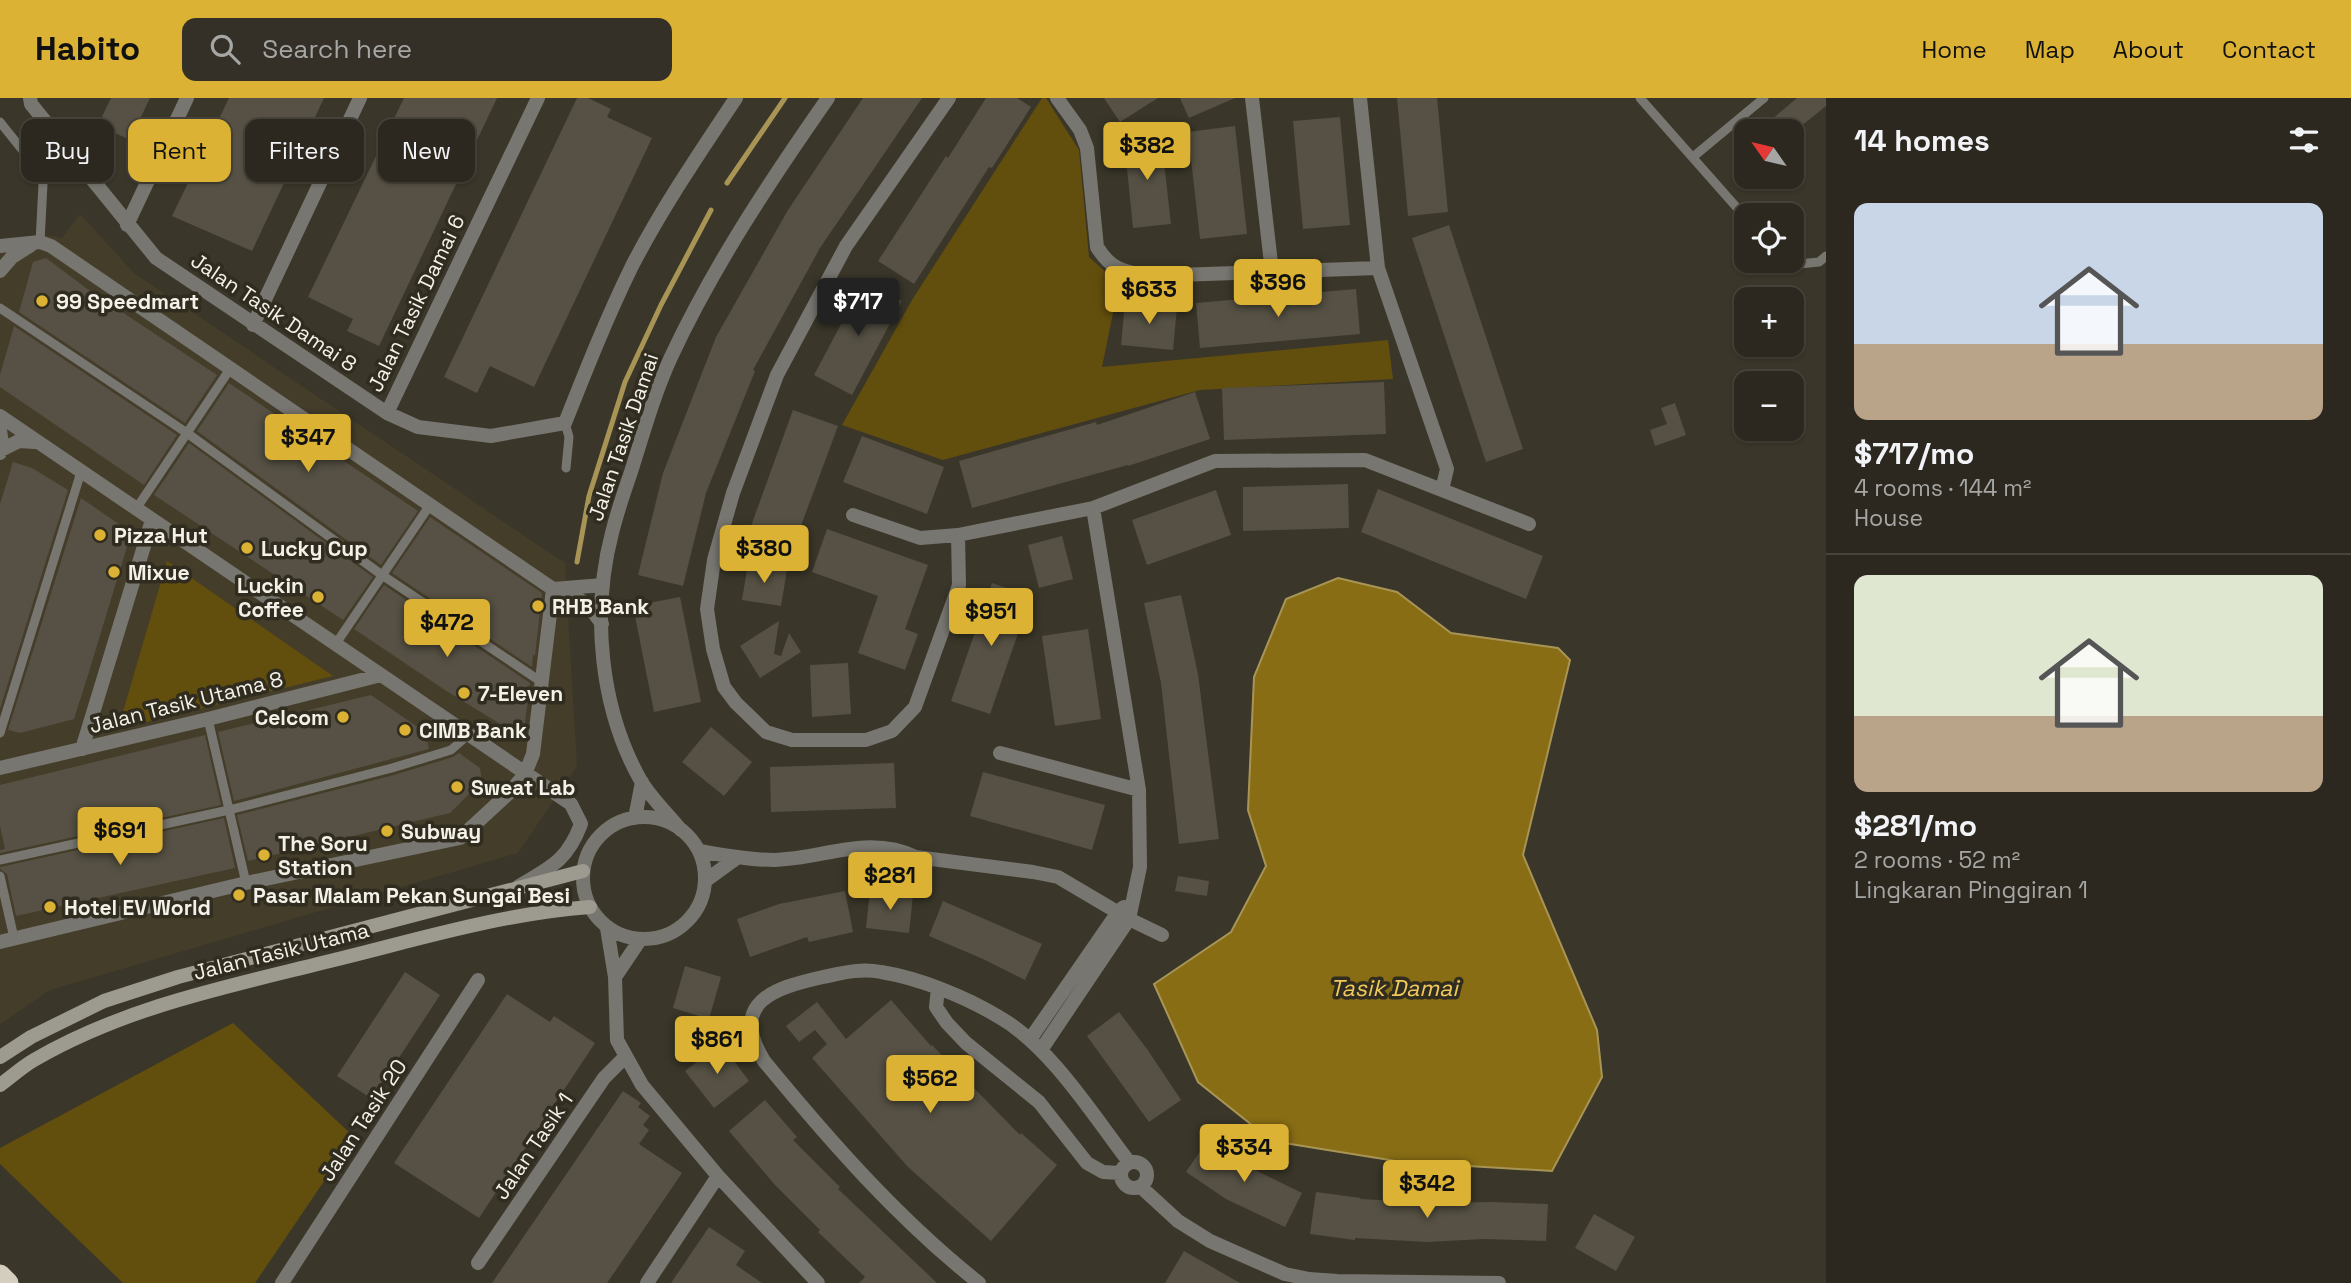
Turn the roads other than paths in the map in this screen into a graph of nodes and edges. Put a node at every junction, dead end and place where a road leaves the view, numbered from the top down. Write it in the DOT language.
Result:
graph roads {
  1 [pos="30,98"];
  2 [pos="187,98"];
  3 [pos="360,98"];
  4 [pos="538,98"];
  5 [pos="736,98"];
  6 [pos="828,98"];
  7 [pos="949,98"];
  8 [pos="1057,98"];
  9 [pos="1252,98"];
  10 [pos="1360,98"];
  11 [pos="1640,98"];
  12 [pos="1764,98"];
  13 [pos="0,122"];
  14 [pos="1693,158"];
  15 [pos="1734,204"];
  16 [pos="127,225"];
  17 [pos="37,242"];
  18 [pos="0,246"];
  19 [pos="1826,256"];
  20 [pos="1804,264"];
  21 [pos="1378,268"];
  22 [pos="0,271"];
  23 [pos="1272,272"];
  24 [pos="0,308"];
  25 [pos="253,325"];
  26 [pos="230,369"];
  27 [pos="387,413"];
  28 [pos="0,416"];
  29 [pos="565,423"];
  30 [pos="0,430"];
  31 [pos="187,433"];
  32 [pos="39,443"];
  33 [pos="0,451"];
  34 [pos="566,468"];
  35 [pos="81,472"];
  36 [pos="1442,491"];
  37 [pos="430,505"];
  38 [pos="1093,508"];
  39 [pos="136,509"];
  40 [pos="853,515"];
  41 [pos="152,520"];
  42 [pos="1529,524"];
  43 [pos="958,535"];
  44 [pos="383,575"];
  45 [pos="603,585"];
  46 [pos="553,589"];
  47 [pos="550,607"];
  48 [pos="603,624"];
  49 [pos="335,645"];
  50 [pos="381,676"];
  51 [pos="540,681"];
  52 [pos="208,719"];
  53 [pos="0,733"];
  54 [pos="468,735"];
  55 [pos="82,749"];
  56 [pos="1000,753"];
  57 [pos="0,768"];
  58 [pos="525,774"];
  59 [pos="642,782"];
  60 [pos="1139,790"];
  61 [pos="229,810"];
  62 [pos="635,818"];
  63 [pos="681,830"];
  64 [pos="699,851"];
  65 [pos="738,857"];
  66 [pos="0,860"];
  67 [pos="583,870"];
  68 [pos="0,876"];
  69 [pos="705,881"];
  70 [pos="246,883"];
  71 [pos="514,889"];
  72 [pos="472,900"];
  73 [pos="590,907"];
  74 [pos="1124,915"];
  75 [pos="476,924"];
  76 [pos="607,928"];
  77 [pos="1161,935"];
  78 [pos="7,940"];
  79 [pos="639,940"];
  80 [pos="615,977"];
  81 [pos="478,980"];
  82 [pos="937,988"];
  83 [pos="1031,1038"];
  84 [pos="1041,1050"];
  85 [pos="626,1056"];
  86 [pos="0,1057"];
  87 [pos="0,1085"];
  88 [pos="1125,1168"];
  89 [pos="718,1175"];
  90 [pos="1141,1186"];
  91 [pos="478,1263"];
  92 [pos="0,1275"];
  93 [pos="8,1283"];
  94 [pos="282,1283"];
  95 [pos="647,1283"];
  96 [pos="818,1283"];
  97 [pos="979,1283"];
  98 [pos="1499,1283"];
  1 -- 16 [label="street, Jalan Tasik Damai 8"];
  2 -- 16 [label="street"];
  3 -- 25 [label="street"];
  4 -- 27 [label="street, Jalan Tasik Damai 6"];
  5 -- 29 [label="street"];
  6 -- 45 [label="street, Jalan Tasik Damai"];
  7 -- 43 [label="street"];
  8 -- 23 [label="street"];
  9 -- 23 [label="street"];
  10 -- 21 [label="street"];
  11 -- 14 [label="lane"];
  12 -- 14 [label="lane"];
  13 -- 17 [label="lane"];
  14 -- 15 [label="lane"];
  16 -- 25 [label="street, Jalan Tasik Damai 8"];
  17 -- 18 [label="street"];
  17 -- 22 [label="street"];
  17 -- 26 [label="street"];
  19 -- 20 [label="lane"];
  21 -- 23 [label="street"];
  21 -- 36 [label="street"];
  24 -- 31 [label="lane"];
  25 -- 27 [label="street, Jalan Tasik Damai 8"];
  26 -- 31 [label="lane"];
  26 -- 37 [label="street"];
  27 -- 29 [label="street, Jalan Tasik Damai 8"];
  28 -- 32 [label="street"];
  29 -- 34 [label="lane"];
  30 -- 33 [label="street"];
  31 -- 39 [label="lane"];
  31 -- 44 [label="lane"];
  32 -- 33 [label="street"];
  32 -- 35 [label="street"];
  35 -- 39 [label="street"];
  35 -- 53 [label="lane"];
  36 -- 38 [label="street"];
  36 -- 42 [label="street"];
  37 -- 44 [label="lane"];
  37 -- 46 [label="street"];
  38 -- 43 [label="street"];
  38 -- 60 [label="street"];
  39 -- 41 [label="street"];
  40 -- 43 [label="street"];
  41 -- 49 [label="street"];
  41 -- 55 [label="street"];
  44 -- 49 [label="lane"];
  44 -- 51 [label="lane"];
  45 -- 46 [label="street"];
  45 -- 48 [label="street, Jalan Tasik Damai"];
  46 -- 47 [label="street"];
  47 -- 48 [label="street"];
  47 -- 51 [label="street"];
  48 -- 59 [label="street, Jalan Tasik Damai"];
  49 -- 50 [label="street"];
  50 -- 52 [label="street, Jalan Tasik Utama 8"];
  50 -- 54 [label="street"];
  51 -- 58 [label="street"];
  52 -- 55 [label="street, Jalan Tasik Utama 8"];
  52 -- 61 [label="lane"];
  54 -- 58 [label="street"];
  54 -- 61 [label="lane"];
  55 -- 57 [label="street, Jalan Tasik Utama 8"];
  56 -- 60 [label="street"];
  58 -- 70 [label="street"];
  58 -- 71 [label="street"];
  59 -- 62 [label="street"];
  59 -- 63 [label="street, Jalan Tasik Damai"];
  60 -- 74 [label="street"];
  61 -- 66 [label="lane"];
  61 -- 70 [label="lane"];
  62 -- 63 [label="street"];
  62 -- 67 [label="street"];
  63 -- 64 [label="street"];
  64 -- 65 [label="street"];
  64 -- 69 [label="street"];
  65 -- 69 [label="street"];
  65 -- 74 [label="street"];
  67 -- 71 [label="street, Jalan Tasik Utama"];
  67 -- 73 [label="street"];
  68 -- 78 [label="lane"];
  69 -- 79 [label="street"];
  70 -- 78 [label="street"];
  71 -- 72 [label="street, Jalan Tasik Utama"];
  72 -- 75 [label="street"];
  72 -- 86 [label="street, Jalan Tasik Utama"];
  73 -- 75 [label="street, Jalan Tasik Utama"];
  73 -- 76 [label="street"];
  74 -- 77 [label="street"];
  74 -- 83 [label="street"];
  74 -- 84 [label="street"];
  75 -- 87 [label="street, Jalan Tasik Utama"];
  76 -- 79 [label="street"];
  76 -- 80 [label="street"];
  79 -- 80 [label="street"];
  80 -- 85 [label="street"];
  81 -- 94 [label="street, Jalan Tasik 20"];
  82 -- 83 [label="street"];
  82 -- 88 [label="street"];
  82 -- 97 [label="street"];
  83 -- 84 [label="street"];
  84 -- 88 [label="street"];
  85 -- 89 [label="street"];
  85 -- 91 [label="street, Jalan Tasik 1"];
  88 -- 90 [label="street"];
  88 -- 90 [label="street"];
  89 -- 95 [label="street"];
  89 -- 96 [label="street"];
  90 -- 98 [label="street"];
  92 -- 93 [label="highway"];
}
